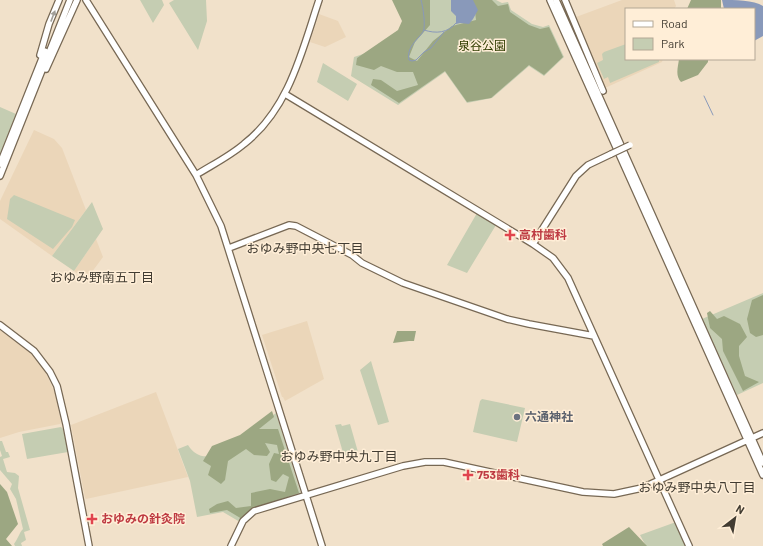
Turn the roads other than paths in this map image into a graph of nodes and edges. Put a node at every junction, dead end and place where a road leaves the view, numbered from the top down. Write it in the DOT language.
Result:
graph roads {
  1 [pos="59,0"];
  2 [pos="66,0"];
  3 [pos="70,0"];
  4 [pos="77,0"];
  5 [pos="86,0"];
  6 [pos="319,0"];
  7 [pos="550,0"];
  8 [pos="556,0"];
  9 [pos="565,0"];
  10 [pos="603,91"];
  11 [pos="30,94"];
  12 [pos="285,94"];
  13 [pos="630,145"];
  14 [pos="0,164"];
  15 [pos="196,175"];
  16 [pos="0,176"];
  17 [pos="533,244"];
  18 [pos="229,248"];
  19 [pos="0,325"];
  20 [pos="594,336"];
  21 [pos="763,433"];
  22 [pos="750,439"];
  23 [pos="763,463"];
  24 [pos="763,476"];
  25 [pos="659,481"];
  26 [pos="306,495"];
  27 [pos="89,546"];
  28 [pos="231,546"];
  29 [pos="322,546"];
  30 [pos="689,546"];
  11 -- 1 [label="street, one-way"];
  2 -- 11 [label="street"];
  3 -- 11 [label="street"];
  4 -- 11 [label="street"];
  5 -- 15 [label="street"];
  6 -- 12 [label="street"];
  7 -- 22 [label="street"];
  8 -- 22 [label="street"];
  9 -- 10 [label="street"];
  11 -- 14 [label="street"];
  11 -- 16 [label="street"];
  12 -- 15 [label="street"];
  12 -- 17 [label="street"];
  13 -- 17 [label="street, bridge"];
  15 -- 18 [label="street"];
  17 -- 20 [label="street"];
  18 -- 20 [label="street"];
  18 -- 26 [label="street"];
  19 -- 27 [label="street"];
  20 -- 25 [label="street"];
  21 -- 22 [label="street"];
  22 -- 23 [label="street"];
  22 -- 24 [label="street"];
  22 -- 25 [label="street"];
  25 -- 26 [label="street"];
  25 -- 30 [label="street"];
  26 -- 28 [label="street"];
  26 -- 29 [label="street"];
}
